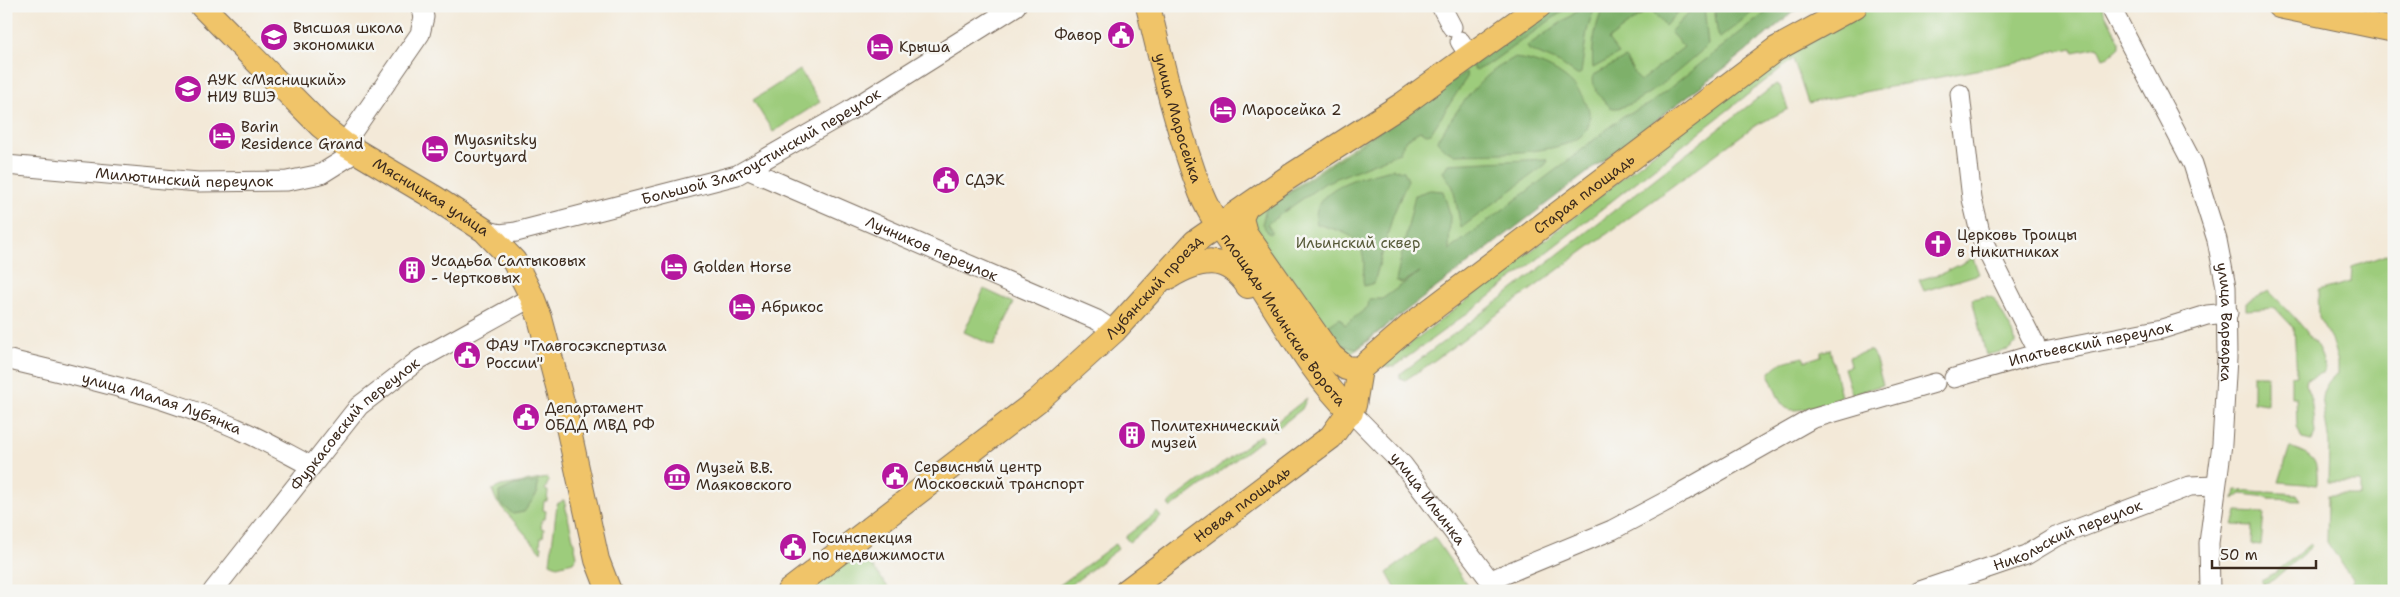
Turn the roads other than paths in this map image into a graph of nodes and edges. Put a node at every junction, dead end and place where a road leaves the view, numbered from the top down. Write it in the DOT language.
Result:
graph roads {
  1 [pos="202,6"];
  2 [pos="421,6"];
  3 [pos="1016,6"];
  4 [pos="1148,6"];
  5 [pos="1441,6"];
  6 [pos="1539,6"];
  7 [pos="1855,6"];
  8 [pos="2110,6"];
  9 [pos="2289,7"];
  10 [pos="2394,30"];
  11 [pos="1460,41"];
  12 [pos="1961,102"];
  13 [pos="350,148"];
  14 [pos="6,165"];
  15 [pos="749,170"];
  16 [pos="1246,206"];
  17 [pos="1219,225"];
  18 [pos="484,230"];
  19 [pos="1145,294"];
  20 [pos="532,297"];
  21 [pos="2228,312"];
  22 [pos="1114,331"];
  23 [pos="1289,331"];
  24 [pos="2040,353"];
  25 [pos="6,359"];
  26 [pos="1360,369"];
  27 [pos="1954,378"];
  28 [pos="1935,384"];
  29 [pos="1351,412"];
  30 [pos="311,466"];
  31 [pos="2215,486"];
  32 [pos="1495,585"];
  33 [pos="213,591"];
  34 [pos="609,591"];
  35 [pos="789,591"];
  36 [pos="1127,591"];
  37 [pos="1920,591"];
  38 [pos="2210,591"];
  1 -- 13 [label="main road, Мясницкая улица"];
  2 -- 13 [label="street"];
  3 -- 15 [label="street, Большой Златоустинский переулок"];
  4 -- 17 [label="main road, улица Маросейка"];
  5 -- 11 [label="street"];
  6 -- 11 [label="main road, Лубянский проезд"];
  7 -- 26 [label="main road, Старая площадь"];
  8 -- 21 [label="street, улица Варварка"];
  9 -- 10 [label="main road"];
  11 -- 16 [label="main road, Лубянский проезд"];
  12 -- 24 [label="street"];
  13 -- 14 [label="street, Милютинский переулок"];
  13 -- 18 [label="main road, Мясницкая улица"];
  15 -- 18 [label="street, Большой Златоустинский переулок"];
  15 -- 22 [label="street, Лучников переулок"];
  16 -- 17 [label="main road, Лубянский проезд"];
  16 -- 26 [label="main road"];
  17 -- 19 [label="main road, Лубянский проезд"];
  17 -- 23 [label="main road, площадь Ильинские Ворота"];
  18 -- 20 [label="main road, Мясницкая улица"];
  19 -- 22 [label="main road, Лубянский проезд"];
  19 -- 23 [label="main road"];
  20 -- 30 [label="street, Фуркасовский переулок"];
  20 -- 34 [label="main road, Мясницкая улица"];
  21 -- 24 [label="street, Ипатьевский переулок"];
  21 -- 31 [label="street, улица Варварка"];
  22 -- 35 [label="main road, Лубянский проезд"];
  23 -- 29 [label="main road, площадь Ильинские Ворота"];
  24 -- 27 [label="street, Ипатьевский переулок"];
  25 -- 30 [label="street, улица Малая Лубянка"];
  26 -- 29 [label="main road"];
  28 -- 32 [label="street"];
  29 -- 32 [label="street, улица Ильинка"];
  29 -- 36 [label="main road, Новая площадь"];
  30 -- 33 [label="street, Фуркасовский переулок"];
  31 -- 37 [label="street, Никольский переулок"];
  31 -- 38 [label="street, улица Варварка"];
}
